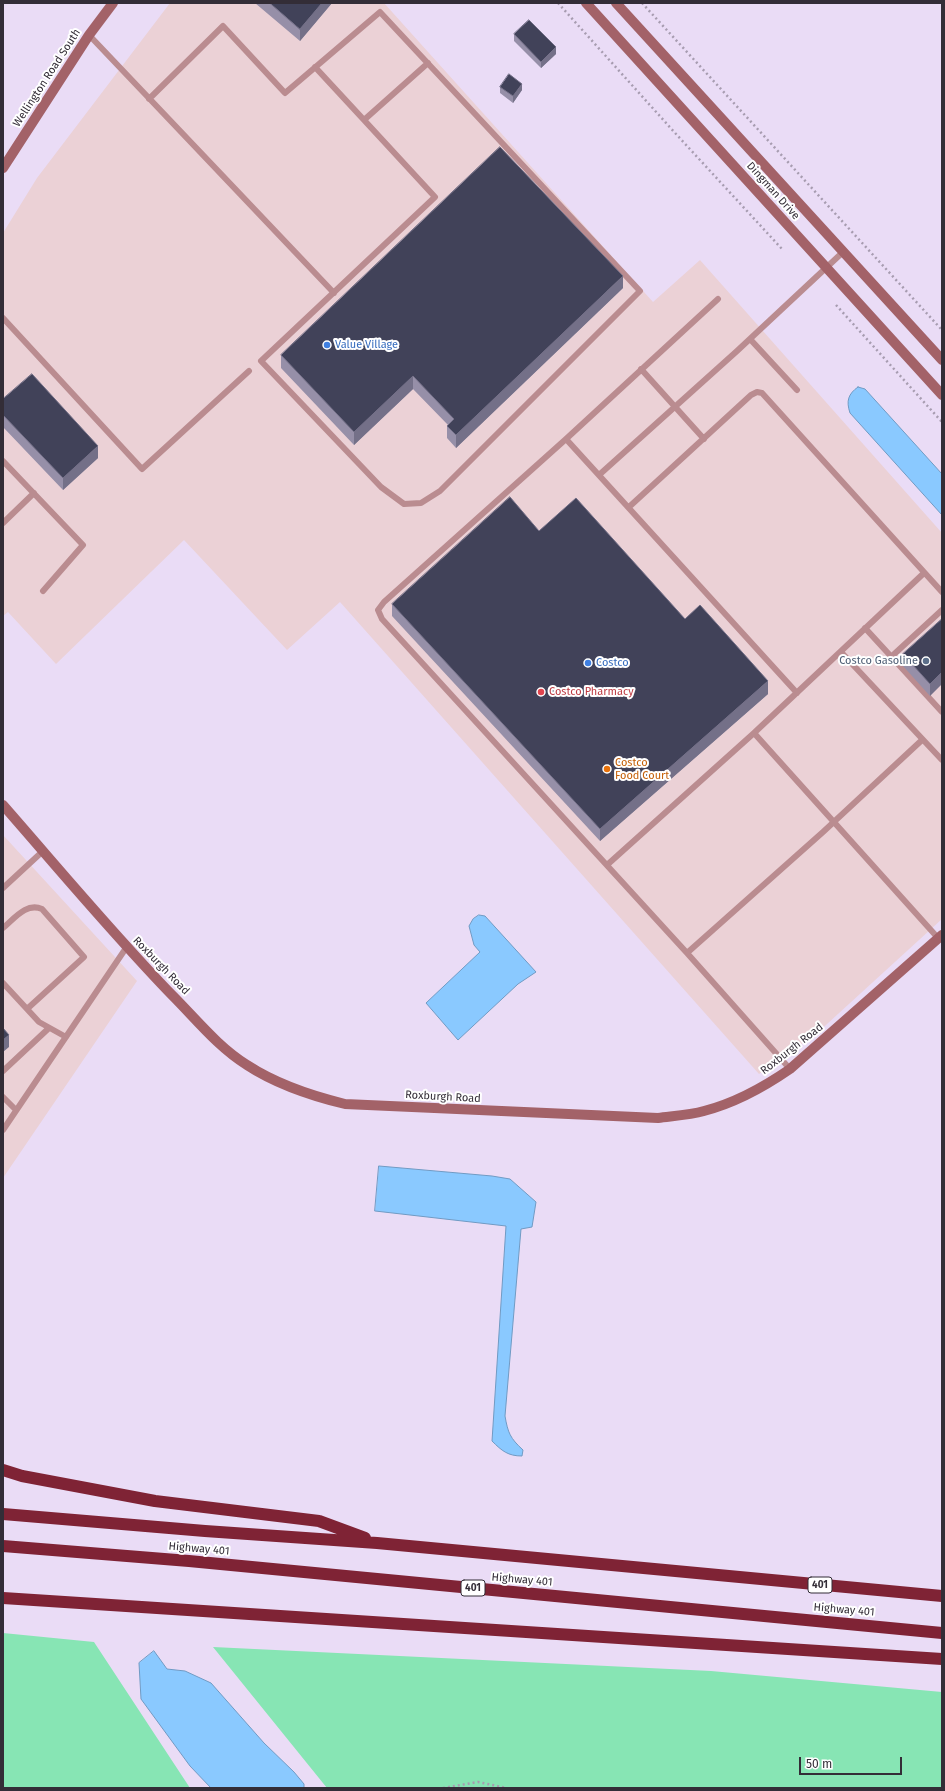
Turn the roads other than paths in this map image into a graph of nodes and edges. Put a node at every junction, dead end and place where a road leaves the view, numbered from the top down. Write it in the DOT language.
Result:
graph roads {
  1 [pos="113,3"];
  2 [pos="586,3"];
  3 [pos="616,3"];
  4 [pos="89,35"];
  5 [pos="428,63"];
  6 [pos="315,67"];
  7 [pos="149,99"];
  8 [pos="364,120"];
  9 [pos="3,168"];
  10 [pos="843,252"];
  11 [pos="827,266"];
  12 [pos="334,293"];
  13 [pos="718,299"];
  14 [pos="3,318"];
  15 [pos="750,339"];
  16 [pos="942,360"];
  17 [pos="641,369"];
  18 [pos="248,371"];
  19 [pos="796,390"];
  20 [pos="942,395"];
  21 [pos="675,407"];
  22 [pos="566,439"];
  23 [pos="704,439"];
  24 [pos="3,461"];
  25 [pos="599,475"];
  26 [pos="34,493"];
  27 [pos="629,507"];
  28 [pos="3,522"];
  29 [pos="924,573"];
  30 [pos="43,591"];
  31 [pos="942,592"];
  32 [pos="942,610"];
  33 [pos="937,614"];
  34 [pos="942,620"];
  35 [pos="865,628"];
  36 [pos="921,630"];
  37 [pos="926,636"];
  38 [pos="905,644"];
  39 [pos="910,650"];
  40 [pos="840,652"];
  41 [pos="891,657"];
  42 [pos="797,693"];
  43 [pos="942,712"];
  44 [pos="754,733"];
  45 [pos="922,740"];
  46 [pos="942,760"];
  47 [pos="3,805"];
  48 [pos="834,822"];
  49 [pos="43,851"];
  50 [pos="607,864"];
  51 [pos="3,888"];
  52 [pos="3,928"];
  53 [pos="940,936"];
  54 [pos="126,948"];
  55 [pos="687,953"];
  56 [pos="3,983"];
  57 [pos="27,1009"];
  58 [pos="49,1028"];
  59 [pos="66,1036"];
  60 [pos="790,1069"];
  61 [pos="3,1071"];
  62 [pos="3,1097"];
  63 [pos="16,1110"];
  64 [pos="3,1130"];
  65 [pos="3,1470"];
  66 [pos="3,1514"];
  67 [pos="377,1543"];
  68 [pos="3,1546"];
  69 [pos="942,1596"];
  70 [pos="3,1598"];
  71 [pos="942,1633"];
  72 [pos="942,1659"];
  1 -- 4 [label="main road, Wellington Road South"];
  2 -- 11 [label="main road, Dingman Drive"];
  3 -- 10 [label="main road, Dingman Drive"];
  4 -- 7 [label="lane"];
  4 -- 9 [label="main road, Wellington Road South"];
  5 -- 6 [label="lane"];
  5 -- 8 [label="lane"];
  5 -- 12 [label="lane"];
  6 -- 7 [label="lane"];
  6 -- 8 [label="lane"];
  7 -- 12 [label="lane"];
  8 -- 12 [label="lane"];
  10 -- 11 [label="lane"];
  10 -- 16 [label="main road, Dingman Drive"];
  11 -- 15 [label="lane"];
  11 -- 20 [label="main road, Dingman Drive"];
  13 -- 17 [label="lane"];
  14 -- 18 [label="lane"];
  15 -- 19 [label="lane"];
  15 -- 21 [label="lane"];
  17 -- 21 [label="lane"];
  17 -- 22 [label="lane"];
  21 -- 23 [label="lane"];
  21 -- 25 [label="lane"];
  22 -- 25 [label="lane"];
  22 -- 50 [label="lane"];
  23 -- 27 [label="lane"];
  23 -- 29 [label="lane"];
  24 -- 26 [label="lane"];
  25 -- 27 [label="lane"];
  26 -- 28 [label="lane"];
  26 -- 30 [label="lane"];
  27 -- 42 [label="lane"];
  29 -- 31 [label="lane"];
  29 -- 35 [label="lane"];
  32 -- 33 [label="lane"];
  33 -- 34 [label="lane"];
  33 -- 36 [label="lane"];
  35 -- 40 [label="lane"];
  35 -- 41 [label="lane"];
  36 -- 37 [label="lane"];
  36 -- 38 [label="lane"];
  38 -- 39 [label="lane"];
  38 -- 41 [label="lane"];
  40 -- 42 [label="lane"];
  40 -- 45 [label="lane"];
  41 -- 43 [label="lane"];
  42 -- 44 [label="lane"];
  44 -- 48 [label="lane"];
  44 -- 50 [label="lane"];
  45 -- 46 [label="lane"];
  45 -- 48 [label="lane"];
  47 -- 49 [label="main road, Roxburgh Road"];
  48 -- 53 [label="lane"];
  48 -- 55 [label="lane"];
  49 -- 51 [label="lane"];
  49 -- 54 [label="main road, Roxburgh Road"];
  50 -- 55 [label="lane"];
  52 -- 57 [label="lane"];
  53 -- 60 [label="main road, Roxburgh Road"];
  54 -- 59 [label="lane"];
  54 -- 60 [label="main road, Roxburgh Road"];
  55 -- 60 [label="lane"];
  56 -- 57 [label="lane"];
  57 -- 58 [label="lane"];
  58 -- 59 [label="lane"];
  58 -- 61 [label="lane"];
  59 -- 63 [label="lane"];
  62 -- 63 [label="lane"];
  63 -- 64 [label="lane"];
  65 -- 67 [label="highway"];
  66 -- 67 [label="highway, Highway 401 / 401"];
  67 -- 69 [label="highway, Highway 401 / 401"];
  68 -- 71 [label="highway, Highway 401 / 401"];
  70 -- 72 [label="highway"];
}
